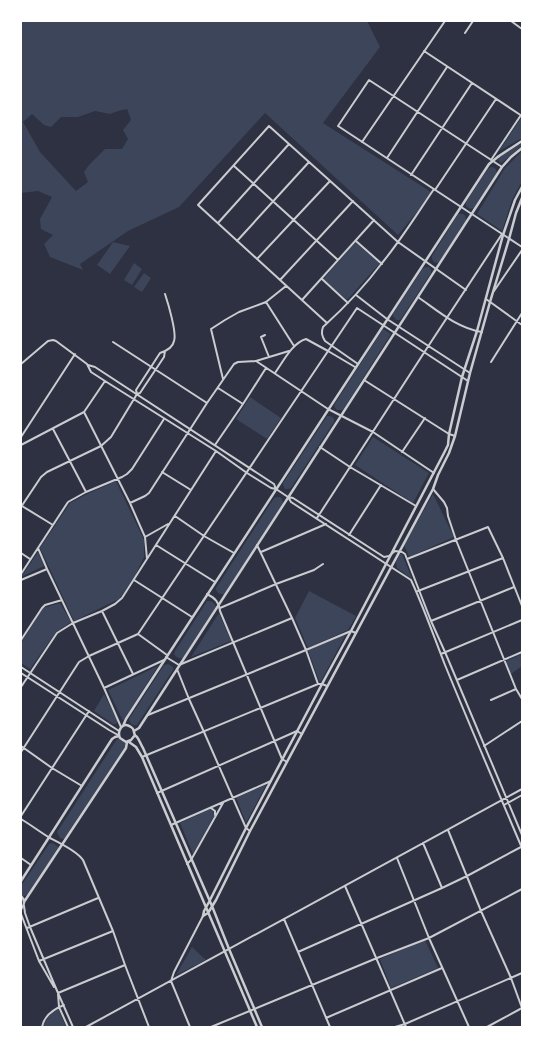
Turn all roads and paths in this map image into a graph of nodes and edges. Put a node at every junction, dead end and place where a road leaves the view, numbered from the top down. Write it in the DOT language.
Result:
graph roads {
  1 [pos="445,21"];
  2 [pos="473,21"];
  3 [pos="512,21"];
  4 [pos="522,29"];
  5 [pos="465,33"];
  6 [pos="424,51"];
  7 [pos="447,67"];
  8 [pos="472,83"];
  9 [pos="394,96"];
  10 [pos="496,99"];
  11 [pos="417,112"];
  12 [pos="521,115"];
  13 [pos="442,128"];
  14 [pos="522,141"];
  15 [pos="362,142"];
  16 [pos="289,144"];
  17 [pos="466,144"];
  18 [pos="522,148"];
  19 [pos="387,158"];
  20 [pos="492,160"];
  21 [pos="309,162"];
  22 [pos="234,166"];
  23 [pos="502,167"];
  24 [pos="411,175"];
  25 [pos="331,181"];
  26 [pos="253,183"];
  27 [pos="522,187"];
  28 [pos="435,190"];
  29 [pos="522,198"];
  30 [pos="273,201"];
  31 [pos="352,201"];
  32 [pos="461,207"];
  33 [pos="471,214"];
  34 [pos="294,220"];
  35 [pos="374,220"];
  36 [pos="218,223"];
  37 [pos="503,235"];
  38 [pos="510,239"];
  39 [pos="356,240"];
  40 [pos="237,241"];
  41 [pos="316,241"];
  42 [pos="398,242"];
  43 [pos="522,249"];
  44 [pos="257,259"];
  45 [pos="338,260"];
  46 [pos="425,261"];
  47 [pos="382,264"];
  48 [pos="436,268"];
  49 [pos="322,279"];
  50 [pos="280,280"];
  51 [pos="286,286"];
  52 [pos="466,290"];
  53 [pos="165,294"];
  54 [pos="492,294"];
  55 [pos="356,295"];
  56 [pos="418,297"];
  57 [pos="486,298"];
  58 [pos="302,300"];
  59 [pos="266,302"];
  60 [pos="490,302"];
  61 [pos="348,303"];
  62 [pos="522,313"];
  63 [pos="447,317"];
  64 [pos="387,319"];
  65 [pos="517,321"];
  66 [pos="328,323"];
  67 [pos="522,324"];
  68 [pos="383,326"];
  69 [pos="399,326"];
  70 [pos="477,331"];
  71 [pos="482,332"];
  72 [pos="394,333"];
  73 [pos="265,335"];
  74 [pos="113,342"];
  75 [pos="428,345"];
  76 [pos="294,346"];
  77 [pos="332,346"];
  78 [pos="166,351"];
  79 [pos="291,351"];
  80 [pos="328,351"];
  81 [pos="424,352"];
  82 [pos="75,354"];
  83 [pos="269,357"];
  84 [pos="256,361"];
  85 [pos="491,362"];
  86 [pos="21,364"];
  87 [pos="87,364"];
  88 [pos="358,364"];
  89 [pos="151,367"];
  90 [pos="266,367"];
  91 [pos="355,368"];
  92 [pos="464,369"];
  93 [pos="155,370"];
  94 [pos="275,373"];
  95 [pos="470,373"];
  96 [pos="462,377"];
  97 [pos="223,380"];
  98 [pos="364,380"];
  99 [pos="468,380"];
  100 [pos="105,381"];
  101 [pos="218,388"];
  102 [pos="302,391"];
  103 [pos="137,394"];
  104 [pos="394,399"];
  105 [pos="134,400"];
  106 [pos="207,403"];
  107 [pos="243,404"];
  108 [pos="328,409"];
  109 [pos="84,412"];
  110 [pos="341,415"];
  111 [pos="424,418"];
  112 [pos="164,419"];
  113 [pos="53,429"];
  114 [pos="190,429"];
  115 [pos="373,432"];
  116 [pos="188,433"];
  117 [pos="449,434"];
  118 [pos="455,436"];
  119 [pos="21,437"];
  120 [pos="21,445"];
  121 [pos="215,445"];
  122 [pos="101,446"];
  123 [pos="320,447"];
  124 [pos="216,452"];
  125 [pos="402,452"];
  126 [pos="70,462"];
  127 [pos="350,467"];
  128 [pos="250,468"];
  129 [pos="162,472"];
  130 [pos="247,473"];
  131 [pos="434,473"];
  132 [pos="118,480"];
  133 [pos="381,485"];
  134 [pos="276,489"];
  135 [pos="433,489"];
  136 [pos="191,490"];
  137 [pos="86,492"];
  138 [pos="288,497"];
  139 [pos="130,503"];
  140 [pos="21,506"];
  141 [pos="416,507"];
  142 [pos="319,515"];
  143 [pos="175,516"];
  144 [pos="317,518"];
  145 [pos="170,523"];
  146 [pos="326,524"];
  147 [pos="53,525"];
  148 [pos="349,534"];
  149 [pos="204,536"];
  150 [pos="145,537"];
  151 [pos="347,538"];
  152 [pos="456,540"];
  153 [pos="156,544"];
  154 [pos="257,545"];
  155 [pos="38,548"];
  156 [pos="399,550"];
  157 [pos="261,552"];
  158 [pos="21,553"];
  159 [pos="234,553"];
  160 [pos="392,553"];
  161 [pos="407,558"];
  162 [pos="503,558"];
  163 [pos="30,559"];
  164 [pos="147,559"];
  165 [pos="186,563"];
  166 [pos="323,564"];
  167 [pos="386,564"];
  168 [pos="390,567"];
  169 [pos="46,569"];
  170 [pos="468,572"];
  171 [pos="21,574"];
  172 [pos="21,580"];
  173 [pos="134,580"];
  174 [pos="215,582"];
  175 [pos="276,584"];
  176 [pos="514,587"];
  177 [pos="418,591"];
  178 [pos="207,594"];
  179 [pos="162,598"];
  180 [pos="62,600"];
  181 [pos="480,601"];
  182 [pos="219,604"];
  183 [pos="522,606"];
  184 [pos="220,608"];
  185 [pos="102,611"];
  186 [pos="192,617"];
  187 [pos="292,618"];
  188 [pos="522,620"];
  189 [pos="431,621"];
  190 [pos="73,623"];
  191 [pos="351,631"];
  192 [pos="493,632"];
  193 [pos="356,633"];
  194 [pos="138,634"];
  195 [pos="21,640"];
  196 [pos="233,642"];
  197 [pos="118,643"];
  198 [pos="306,650"];
  199 [pos="445,652"];
  200 [pos="522,652"];
  201 [pos="441,654"];
  202 [pos="88,656"];
  203 [pos="166,657"];
  204 [pos="505,660"];
  205 [pos="179,665"];
  206 [pos="21,667"];
  207 [pos="177,669"];
  208 [pos="21,673"];
  209 [pos="30,673"];
  210 [pos="133,674"];
  211 [pos="248,674"];
  212 [pos="27,677"];
  213 [pos="457,680"];
  214 [pos="318,684"];
  215 [pos="322,684"];
  216 [pos="327,686"];
  217 [pos="21,687"];
  218 [pos="104,688"];
  219 [pos="516,689"];
  220 [pos="60,693"];
  221 [pos="57,696"];
  222 [pos="189,699"];
  223 [pos="522,699"];
  224 [pos="491,700"];
  225 [pos="261,708"];
  226 [pos="89,711"];
  227 [pos="86,715"];
  228 [pos="146,716"];
  229 [pos="522,721"];
  230 [pos="122,727"];
  231 [pos="119,730"];
  232 [pos="297,731"];
  233 [pos="204,732"];
  234 [pos="134,733"];
  235 [pos="302,734"];
  236 [pos="118,735"];
  237 [pos="275,741"];
  238 [pos="128,742"];
  239 [pos="484,746"];
  240 [pos="22,747"];
  241 [pos="21,752"];
  242 [pos="147,755"];
  243 [pos="142,757"];
  244 [pos="282,759"];
  245 [pos="287,762"];
  246 [pos="219,766"];
  247 [pos="52,768"];
  248 [pos="271,781"];
  249 [pos="82,786"];
  250 [pos="522,789"];
  251 [pos="162,791"];
  252 [pos="157,793"];
  253 [pos="522,796"];
  254 [pos="232,798"];
  255 [pos="506,798"];
  256 [pos="501,800"];
  257 [pos="223,802"];
  258 [pos="508,803"];
  259 [pos="504,805"];
  260 [pos="210,808"];
  261 [pos="215,817"];
  262 [pos="21,818"];
  263 [pos="175,823"];
  264 [pos="171,825"];
  265 [pos="246,828"];
  266 [pos="448,830"];
  267 [pos="250,831"];
  268 [pos="522,835"];
  269 [pos="49,837"];
  270 [pos="423,843"];
  271 [pos="62,844"];
  272 [pos="522,847"];
  273 [pos="21,858"];
  274 [pos="396,858"];
  275 [pos="191,860"];
  276 [pos="187,864"];
  277 [pos="31,865"];
  278 [pos="467,876"];
  279 [pos="21,881"];
  280 [pos="345,886"];
  281 [pos="442,888"];
  282 [pos="522,889"];
  283 [pos="21,896"];
  284 [pos="98,898"];
  285 [pos="414,901"];
  286 [pos="210,902"];
  287 [pos="24,904"];
  288 [pos="212,906"];
  289 [pos="206,908"];
  290 [pos="21,909"];
  291 [pos="481,911"];
  292 [pos="208,913"];
  293 [pos="21,914"];
  294 [pos="203,916"];
  295 [pos="284,919"];
  296 [pos="362,924"];
  297 [pos="30,927"];
  298 [pos="26,928"];
  299 [pos="113,931"];
  300 [pos="429,938"];
  301 [pos="229,949"];
  302 [pos="225,952"];
  303 [pos="298,952"];
  304 [pos="377,958"];
  305 [pos="44,960"];
  306 [pos="39,961"];
  307 [pos="125,965"];
  308 [pos="442,968"];
  309 [pos="522,973"];
  310 [pos="511,978"];
  311 [pos="171,981"];
  312 [pos="313,986"];
  313 [pos="390,990"];
  314 [pos="58,993"];
  315 [pos="138,999"];
  316 [pos="457,1002"];
  317 [pos="64,1005"];
  318 [pos="59,1007"];
  319 [pos="522,1008"];
  320 [pos="255,1009"];
  321 [pos="250,1011"];
  322 [pos="326,1018"];
  323 [pos="406,1026"];
  324 [pos="42,1027"];
  325 [pos="68,1027"];
  326 [pos="73,1027"];
  327 [pos="86,1027"];
  328 [pos="149,1027"];
  329 [pos="190,1027"];
  330 [pos="211,1027"];
  331 [pos="257,1027"];
  332 [pos="262,1027"];
  333 [pos="330,1027"];
  334 [pos="395,1027"];
  335 [pos="403,1027"];
  336 [pos="469,1027"];
  337 [pos="487,1027"];
  1 -- 6 [label="street"];
  2 -- 5 [label="street"];
  3 -- 4 [label="street"];
  6 -- 7 [label="street"];
  6 -- 9 [label="street"];
  7 -- 8 [label="street"];
  7 -- 11 [label="street"];
  8 -- 10 [label="street"];
  8 -- 13 [label="street"];
  9 -- 11 [label="street"];
  9 -- 15 [label="street"];
  9 -- 15 [label="street"];
  10 -- 12 [label="street"];
  10 -- 17 [label="street"];
  11 -- 13 [label="street"];
  11 -- 19 [label="street"];
  12 -- 20 [label="street"];
  13 -- 17 [label="street"];
  13 -- 24 [label="street"];
  14 -- 20 [label="street"];
  15 -- 19 [label="street"];
  16 -- 21 [label="street"];
  16 -- 22 [label="street"];
  16 -- 26 [label="street"];
  17 -- 20 [label="street"];
  17 -- 28 [label="street"];
  18 -- 23 [label="street"];
  19 -- 24 [label="street"];
  20 -- 23 [label="street"];
  20 -- 32 [label="street"];
  21 -- 25 [label="street"];
  21 -- 30 [label="street"];
  22 -- 26 [label="street"];
  22 -- 36 [label="street"];
  23 -- 33 [label="street"];
  24 -- 28 [label="street"];
  25 -- 31 [label="street"];
  25 -- 34 [label="street"];
  26 -- 30 [label="street"];
  26 -- 36 [label="street"];
  27 -- 37 [label="street"];
  28 -- 32 [label="street"];
  28 -- 42 [label="street"];
  29 -- 38 [label="street"];
  30 -- 34 [label="street"];
  30 -- 40 [label="street"];
  31 -- 35 [label="street"];
  31 -- 41 [label="street"];
  32 -- 33 [label="street"];
  32 -- 46 [label="street"];
  33 -- 37 [label="street"];
  33 -- 48 [label="street"];
  34 -- 41 [label="street"];
  34 -- 44 [label="street"];
  35 -- 39 [label="street"];
  35 -- 42 [label="street"];
  36 -- 40 [label="street"];
  37 -- 38 [label="street"];
  37 -- 52 [label="street"];
  37 -- 57 [label="street"];
  38 -- 43 [label="street"];
  38 -- 54 [label="street"];
  39 -- 45 [label="street"];
  39 -- 47 [label="street"];
  40 -- 44 [label="street"];
  41 -- 45 [label="street"];
  41 -- 50 [label="street"];
  42 -- 46 [label="street"];
  42 -- 47 [label="street"];
  43 -- 54 [label="street"];
  44 -- 50 [label="street"];
  45 -- 49 [label="street"];
  46 -- 48 [label="street"];
  46 -- 64 [label="street"];
  47 -- 55 [label="street"];
  48 -- 52 [label="street"];
  48 -- 56 [label="street"];
  49 -- 58 [label="street"];
  49 -- 61 [label="street"];
  50 -- 51 [label="street"];
  51 -- 58 [label="street"];
  51 -- 59 [label="street"];
  52 -- 63 [label="street"];
  53 -- 78 [label="street"];
  54 -- 60 [label="street"];
  55 -- 61 [label="street"];
  55 -- 64 [label="street"];
  56 -- 63 [label="street"];
  56 -- 69 [label="street"];
  57 -- 60 [label="street"];
  57 -- 70 [label="street"];
  58 -- 66 [label="street"];
  59 -- 76 [label="street"];
  59 -- 97 [label="street"];
  60 -- 65 [label="street"];
  60 -- 71 [label="street"];
  61 -- 66 [label="street"];
  62 -- 65 [label="street"];
  63 -- 70 [label="street"];
  63 -- 75 [label="street"];
  64 -- 68 [label="street"];
  64 -- 69 [label="street"];
  65 -- 67 [label="street"];
  65 -- 85 [label="street"];
  66 -- 77 [label="street"];
  68 -- 72 [label="street"];
  68 -- 77 [label="street"];
  68 -- 88 [label="street"];
  69 -- 72 [label="street"];
  69 -- 75 [label="street"];
  70 -- 71 [label="street"];
  70 -- 92 [label="street"];
  71 -- 95 [label="street"];
  72 -- 81 [label="street"];
  72 -- 98 [label="street"];
  73 -- 83 [label="street"];
  74 -- 89 [label="street"];
  75 -- 81 [label="street"];
  75 -- 92 [label="street"];
  76 -- 79 [label="street"];
  76 -- 80 [label="street"];
  77 -- 80 [label="street"];
  77 -- 88 [label="street"];
  78 -- 89 [label="street"];
  78 -- 93 [label="street"];
  79 -- 83 [label="street"];
  79 -- 94 [label="street"];
  80 -- 91 [label="street"];
  80 -- 102 [label="street"];
  81 -- 96 [label="street"];
  81 -- 104 [label="street"];
  82 -- 86 [label="street"];
  82 -- 87 [label="street"];
  82 -- 119 [label="street"];
  83 -- 84 [label="street"];
  84 -- 90 [label="street"];
  84 -- 97 [label="street"];
  87 -- 100 [label="street"];
  87 -- 103 [label="street"];
  88 -- 91 [label="street"];
  89 -- 93 [label="street"];
  89 -- 103 [label="street"];
  90 -- 94 [label="street"];
  90 -- 107 [label="street"];
  91 -- 108 [label="street"];
  92 -- 95 [label="street"];
  92 -- 96 [label="street"];
  93 -- 103 [label="street"];
  93 -- 106 [label="street"];
  94 -- 102 [label="street"];
  95 -- 99 [label="street"];
  96 -- 99 [label="street"];
  96 -- 117 [label="street"];
  97 -- 101 [label="street"];
  98 -- 104 [label="street"];
  98 -- 110 [label="street"];
  99 -- 118 [label="street"];
  100 -- 105 [label="street"];
  100 -- 109 [label="street"];
  101 -- 106 [label="street"];
  101 -- 107 [label="street"];
  102 -- 108 [label="street"];
  102 -- 128 [label="street"];
  103 -- 105 [label="street"];
  103 -- 114 [label="street"];
  104 -- 111 [label="street"];
  104 -- 115 [label="street"];
  105 -- 112 [label="street"];
  105 -- 122 [label="street"];
  106 -- 114 [label="street"];
  107 -- 121 [label="street"];
  108 -- 110 [label="street"];
  108 -- 134 [label="street"];
  109 -- 113 [label="street"];
  109 -- 122 [label="street"];
  110 -- 115 [label="street"];
  110 -- 123 [label="street"];
  111 -- 117 [label="street"];
  111 -- 125 [label="street"];
  112 -- 116 [label="street"];
  112 -- 132 [label="street"];
  113 -- 120 [label="street"];
  113 -- 126 [label="street"];
  114 -- 116 [label="street"];
  114 -- 121 [label="street"];
  115 -- 125 [label="street"];
  115 -- 127 [label="street"];
  116 -- 124 [label="street"];
  116 -- 129 [label="street"];
  117 -- 118 [label="street"];
  117 -- 131 [label="street"];
  118 -- 135 [label="street"];
  121 -- 128 [label="street"];
  122 -- 126 [label="street"];
  122 -- 132 [label="street"];
  123 -- 127 [label="street"];
  123 -- 138 [label="street"];
  124 -- 130 [label="street"];
  124 -- 136 [label="street"];
  125 -- 131 [label="street"];
  126 -- 137 [label="street"];
  126 -- 140 [label="street"];
  127 -- 133 [label="street"];
  127 -- 142 [label="street"];
  128 -- 130 [label="street"];
  128 -- 134 [label="street"];
  129 -- 136 [label="street"];
  129 -- 139 [label="street"];
  130 -- 134 [label="street"];
  130 -- 149 [label="street"];
  131 -- 141 [label="street"];
  132 -- 137 [label="street"];
  132 -- 139 [label="street"];
  133 -- 141 [label="street"];
  133 -- 148 [label="street"];
  134 -- 138 [label="street"];
  134 -- 159 [label="street"];
  135 -- 152 [label="street"];
  135 -- 156 [label="street"];
  136 -- 143 [label="street"];
  137 -- 147 [label="street"];
  138 -- 142 [label="street"];
  138 -- 144 [label="street"];
  138 -- 154 [label="street"];
  139 -- 150 [label="street"];
  140 -- 147 [label="street"];
  141 -- 160 [label="street"];
  142 -- 144 [label="street"];
  142 -- 148 [label="street"];
  143 -- 145 [label="street"];
  143 -- 149 [label="street"];
  144 -- 146 [label="street"];
  145 -- 150 [label="street"];
  145 -- 153 [label="street"];
  146 -- 151 [label="street"];
  146 -- 157 [label="street"];
  147 -- 155 [label="street"];
  148 -- 151 [label="street"];
  148 -- 160 [label="street"];
  149 -- 159 [label="street"];
  149 -- 165 [label="street"];
  150 -- 164 [label="street"];
  151 -- 167 [label="street"];
  152 -- 161 [label="street"];
  152 -- 162 [label="street"];
  152 -- 170 [label="street"];
  153 -- 164 [label="street"];
  153 -- 165 [label="street"];
  154 -- 157 [label="street"];
  154 -- 182 [label="street"];
  155 -- 163 [label="street"];
  155 -- 169 [label="street"];
  156 -- 160 [label="street"];
  156 -- 161 [label="street"];
  156 -- 168 [label="street"];
  157 -- 175 [label="street"];
  158 -- 163 [label="street"];
  159 -- 174 [label="street"];
  160 -- 167 [label="street"];
  161 -- 177 [label="street"];
  162 -- 170 [label="street"];
  162 -- 176 [label="street"];
  163 -- 171 [label="street"];
  164 -- 173 [label="street"];
  165 -- 174 [label="street"];
  165 -- 179 [label="street"];
  166 -- 175 [label="street"];
  167 -- 168 [label="street"];
  167 -- 191 [label="street"];
  168 -- 177 [label="street"];
  168 -- 193 [label="street"];
  169 -- 172 [label="street"];
  169 -- 180 [label="street"];
  170 -- 177 [label="street"];
  170 -- 181 [label="street"];
  173 -- 179 [label="street"];
  173 -- 185 [label="street"];
  174 -- 178 [label="street"];
  175 -- 184 [label="street"];
  175 -- 187 [label="street"];
  176 -- 181 [label="street"];
  176 -- 183 [label="street"];
  177 -- 189 [label="street"];
  177 -- 201 [label="street"];
  178 -- 182 [label="street"];
  178 -- 186 [label="street"];
  179 -- 186 [label="street"];
  179 -- 194 [label="street"];
  180 -- 190 [label="street"];
  180 -- 195 [label="street"];
  181 -- 189 [label="street"];
  181 -- 192 [label="street"];
  182 -- 184 [label="street"];
  182 -- 205 [label="street"];
  184 -- 196 [label="street"];
  185 -- 190 [label="street"];
  185 -- 197 [label="street"];
  186 -- 203 [label="street"];
  187 -- 196 [label="street"];
  187 -- 198 [label="street"];
  188 -- 192 [label="street"];
  189 -- 199 [label="street"];
  190 -- 202 [label="street"];
  190 -- 209 [label="street"];
  191 -- 193 [label="street"];
  191 -- 198 [label="street"];
  191 -- 215 [label="street"];
  192 -- 199 [label="street"];
  192 -- 204 [label="street"];
  193 -- 216 [label="street"];
  194 -- 197 [label="street"];
  194 -- 203 [label="street"];
  196 -- 205 [label="street"];
  196 -- 211 [label="street"];
  197 -- 202 [label="street"];
  197 -- 210 [label="street"];
  198 -- 211 [label="street"];
  198 -- 214 [label="street"];
  199 -- 201 [label="street"];
  199 -- 213 [label="street"];
  200 -- 204 [label="street"];
  201 -- 256 [label="street"];
  202 -- 218 [label="street"];
  202 -- 220 [label="street"];
  203 -- 205 [label="street"];
  203 -- 210 [label="street"];
  203 -- 230 [label="street"];
  204 -- 213 [label="street"];
  204 -- 219 [label="street"];
  205 -- 207 [label="street"];
  206 -- 209 [label="street"];
  207 -- 222 [label="street"];
  207 -- 228 [label="street"];
  208 -- 212 [label="street"];
  209 -- 212 [label="street"];
  209 -- 220 [label="street"];
  210 -- 218 [label="street"];
  211 -- 222 [label="street"];
  211 -- 225 [label="street"];
  212 -- 217 [label="street"];
  212 -- 221 [label="street"];
  213 -- 239 [label="street"];
  214 -- 215 [label="street"];
  214 -- 225 [label="street"];
  215 -- 216 [label="street"];
  215 -- 232 [label="street"];
  216 -- 235 [label="street"];
  218 -- 230 [label="street"];
  219 -- 223 [label="street"];
  219 -- 224 [label="street"];
  220 -- 221 [label="street"];
  220 -- 226 [label="street"];
  221 -- 227 [label="street"];
  221 -- 240 [label="street"];
  222 -- 228 [label="street"];
  222 -- 233 [label="street"];
  225 -- 233 [label="street"];
  225 -- 237 [label="street"];
  226 -- 227 [label="street"];
  226 -- 231 [label="street"];
  227 -- 236 [label="street"];
  227 -- 247 [label="street"];
  228 -- 234 [label="street"];
  229 -- 239 [label="street"];
  230 -- 231 [label="street"];
  230 -- 234 [label="street"];
  231 -- 236 [label="street"];
  232 -- 235 [label="street"];
  232 -- 237 [label="street"];
  232 -- 244 [label="street"];
  233 -- 242 [label="street"];
  233 -- 246 [label="street"];
  234 -- 238 [label="street"];
  234 -- 242 [label="street"];
  235 -- 245 [label="street"];
  236 -- 238 [label="street"];
  236 -- 249 [label="street"];
  237 -- 244 [label="street"];
  237 -- 246 [label="street"];
  238 -- 243 [label="street"];
  238 -- 271 [label="street"];
  239 -- 255 [label="street"];
  240 -- 241 [label="street"];
  240 -- 247 [label="street"];
  242 -- 243 [label="street"];
  242 -- 251 [label="street"];
  243 -- 252 [label="street"];
  244 -- 245 [label="street"];
  244 -- 248 [label="street"];
  245 -- 267 [label="street"];
  246 -- 251 [label="street"];
  246 -- 254 [label="street"];
  247 -- 249 [label="street"];
  247 -- 262 [label="street"];
  248 -- 254 [label="street"];
  248 -- 265 [label="street"];
  249 -- 269 [label="street"];
  250 -- 255 [label="street"];
  251 -- 252 [label="street"];
  251 -- 263 [label="street"];
  252 -- 264 [label="street"];
  253 -- 258 [label="street"];
  254 -- 257 [label="street"];
  254 -- 265 [label="street"];
  255 -- 256 [label="street"];
  255 -- 258 [label="street"];
  256 -- 259 [label="street"];
  256 -- 266 [label="street"];
  257 -- 260 [label="street"];
  257 -- 261 [label="street"];
  258 -- 259 [label="street"];
  258 -- 268 [label="street"];
  259 -- 272 [label="street"];
  260 -- 261 [label="street"];
  260 -- 263 [label="street"];
  261 -- 275 [label="street"];
  262 -- 269 [label="street"];
  263 -- 264 [label="street"];
  263 -- 275 [label="street"];
  264 -- 276 [label="street"];
  265 -- 267 [label="street"];
  265 -- 286 [label="street"];
  266 -- 270 [label="street"];
  266 -- 278 [label="street"];
  267 -- 288 [label="street"];
  269 -- 271 [label="street"];
  269 -- 277 [label="street"];
  270 -- 274 [label="street"];
  270 -- 281 [label="street"];
  271 -- 284 [label="street"];
  271 -- 287 [label="street"];
  272 -- 278 [label="street"];
  273 -- 277 [label="street"];
  274 -- 280 [label="street"];
  274 -- 285 [label="street"];
  275 -- 276 [label="street"];
  275 -- 286 [label="street"];
  276 -- 289 [label="street"];
  277 -- 279 [label="street"];
  278 -- 281 [label="street"];
  278 -- 291 [label="street"];
  280 -- 295 [label="street"];
  280 -- 296 [label="street"];
  281 -- 285 [label="street"];
  282 -- 291 [label="street"];
  283 -- 287 [label="street"];
  284 -- 297 [label="street"];
  284 -- 299 [label="street"];
  285 -- 296 [label="street"];
  285 -- 300 [label="street"];
  286 -- 288 [label="street"];
  286 -- 289 [label="street"];
  287 -- 290 [label="street"];
  287 -- 297 [label="street"];
  288 -- 292 [label="street"];
  288 -- 301 [label="street"];
  289 -- 292 [label="street"];
  289 -- 294 [label="street"];
  291 -- 300 [label="street"];
  291 -- 310 [label="street"];
  292 -- 294 [label="street"];
  292 -- 302 [label="street"];
  293 -- 298 [label="street"];
  294 -- 311 [label="street"];
  295 -- 301 [label="street"];
  295 -- 303 [label="street"];
  296 -- 303 [label="street"];
  296 -- 304 [label="street"];
  297 -- 298 [label="street"];
  297 -- 305 [label="street"];
  298 -- 306 [label="street"];
  299 -- 305 [label="street"];
  299 -- 307 [label="street"];
  300 -- 304 [label="street"];
  300 -- 308 [label="street"];
  301 -- 302 [label="street"];
  301 -- 320 [label="street"];
  302 -- 311 [label="street"];
  302 -- 321 [label="street"];
  303 -- 312 [label="street"];
  304 -- 312 [label="street"];
  304 -- 313 [label="street"];
  305 -- 306 [label="street"];
  305 -- 314 [label="street"];
  306 -- 314 [label="street"];
  307 -- 314 [label="street"];
  307 -- 315 [label="street"];
  308 -- 313 [label="street"];
  308 -- 316 [label="street"];
  309 -- 310 [label="street"];
  310 -- 316 [label="street"];
  310 -- 319 [label="street"];
  311 -- 315 [label="street"];
  311 -- 329 [label="street"];
  312 -- 320 [label="street"];
  312 -- 322 [label="street"];
  313 -- 322 [label="street"];
  313 -- 323 [label="street"];
  314 -- 317 [label="street"];
  314 -- 318 [label="street"];
  315 -- 327 [label="street"];
  315 -- 328 [label="street"];
  316 -- 323 [label="street"];
  316 -- 336 [label="street"];
  317 -- 318 [label="street"];
  317 -- 326 [label="street"];
  318 -- 324 [label="street"];
  318 -- 325 [label="street"];
  319 -- 337 [label="street"];
  320 -- 321 [label="street"];
  320 -- 332 [label="street"];
  321 -- 330 [label="street"];
  321 -- 331 [label="street"];
  322 -- 333 [label="street"];
  323 -- 334 [label="street"];
  323 -- 335 [label="street"];
}
